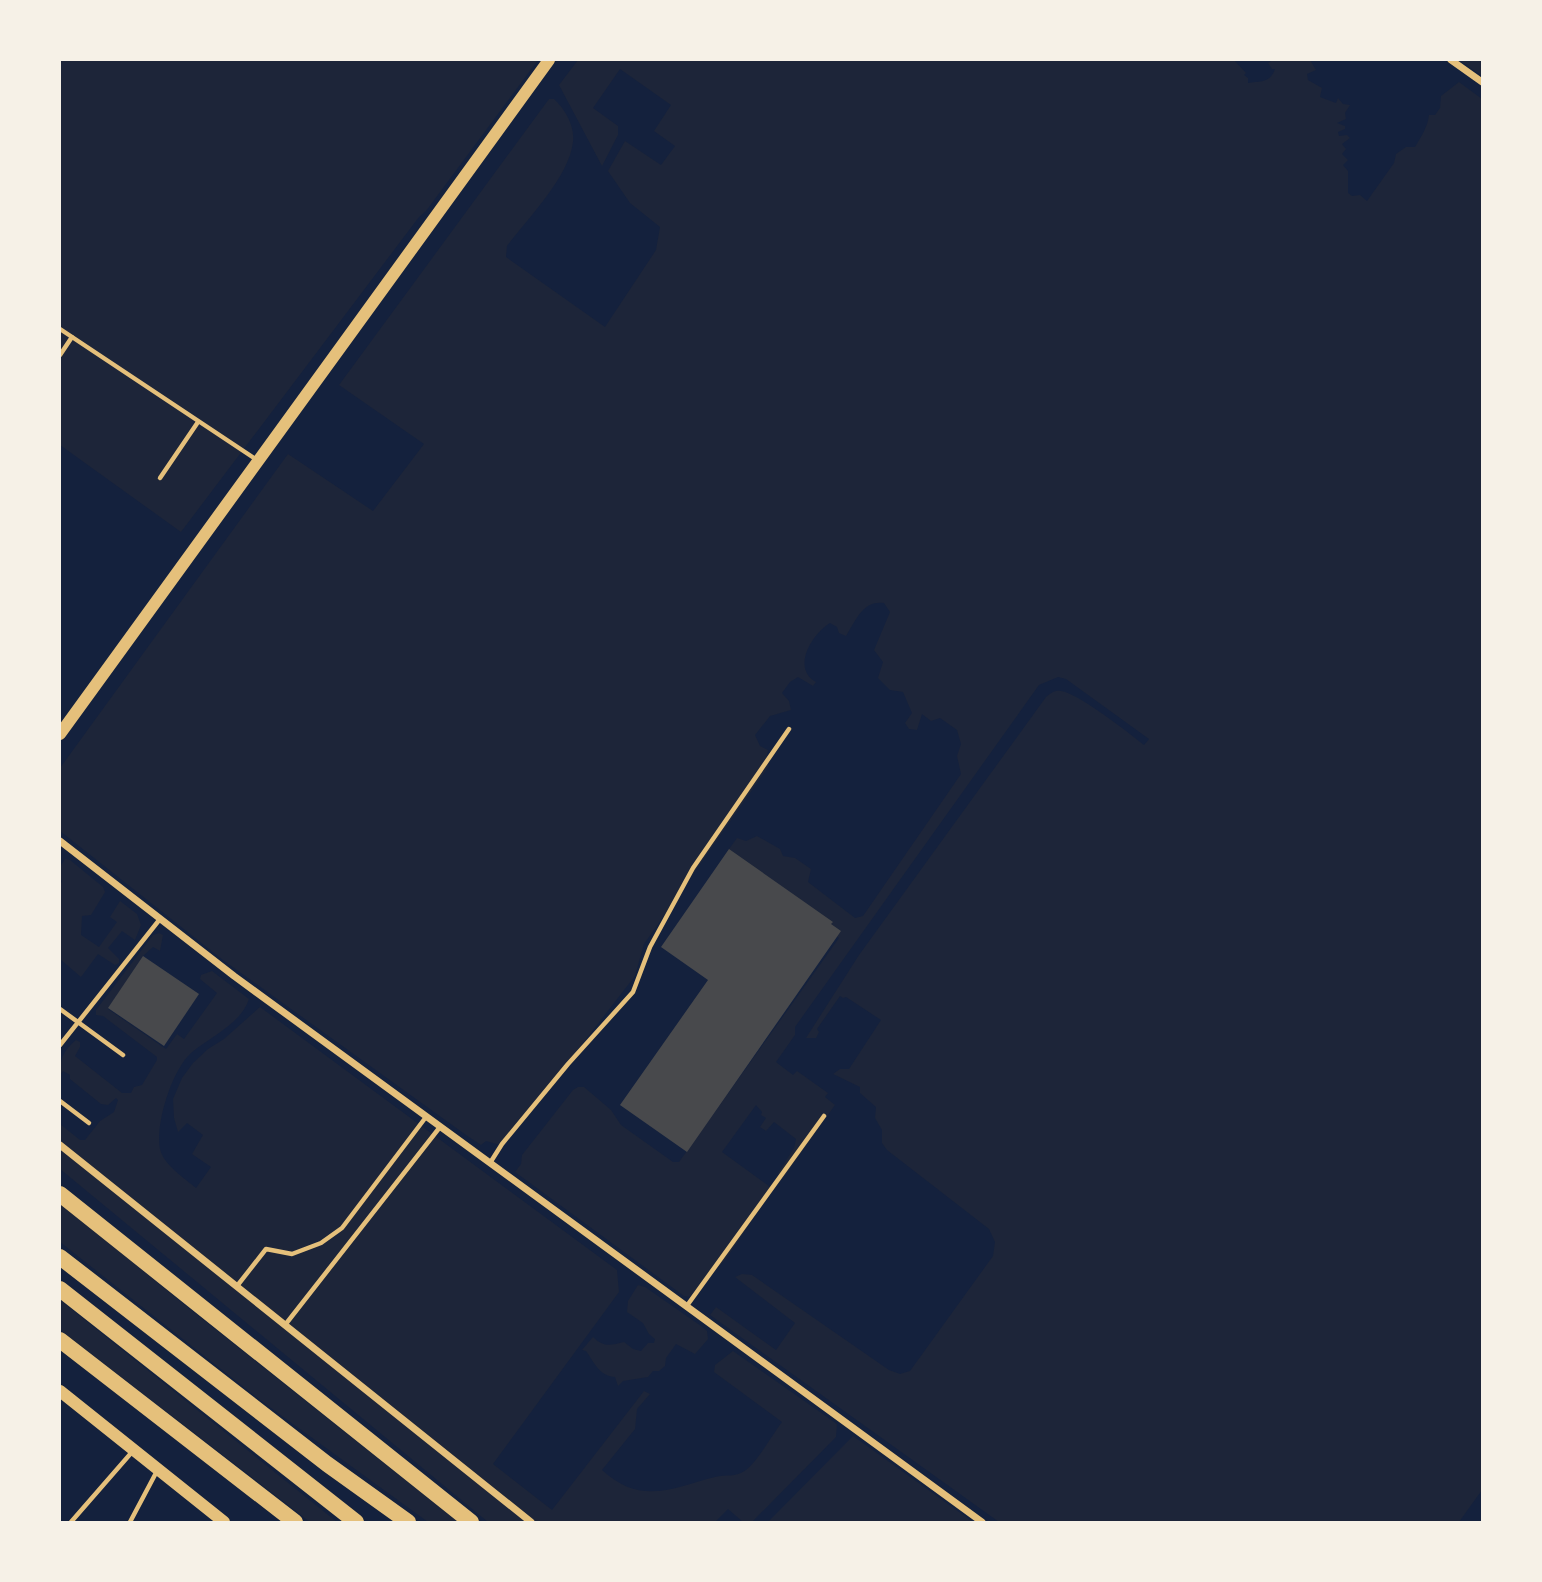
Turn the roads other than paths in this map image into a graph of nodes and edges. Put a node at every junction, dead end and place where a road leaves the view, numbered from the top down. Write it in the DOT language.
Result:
graph roads {
  1 [pos="549,60"];
  2 [pos="1451,60"];
  3 [pos="1482,82"];
  4 [pos="60,329"];
  5 [pos="72,337"];
  6 [pos="60,355"];
  7 [pos="198,422"];
  8 [pos="258,461"];
  9 [pos="160,478"];
  10 [pos="789,729"];
  11 [pos="60,733"];
  12 [pos="60,841"];
  13 [pos="160,919"];
  14 [pos="60,1009"];
  15 [pos="77,1022"];
  16 [pos="60,1045"];
  17 [pos="123,1055"];
  18 [pos="60,1101"];
  19 [pos="824,1116"];
  20 [pos="426,1117"];
  21 [pos="89,1123"];
  22 [pos="440,1127"];
  23 [pos="60,1145"];
  24 [pos="489,1163"];
  25 [pos="60,1194"];
  26 [pos="60,1256"];
  27 [pos="236,1286"];
  28 [pos="60,1289"];
  29 [pos="685,1307"];
  30 [pos="285,1325"];
  31 [pos="60,1340"];
  32 [pos="60,1391"];
  33 [pos="134,1450"];
  34 [pos="158,1470"];
  35 [pos="71,1522"];
  36 [pos="130,1522"];
  37 [pos="224,1522"];
  38 [pos="295,1522"];
  39 [pos="356,1522"];
  40 [pos="408,1522"];
  41 [pos="471,1522"];
  42 [pos="531,1522"];
  43 [pos="982,1522"];
  1 -- 8 [label="street"];
  2 -- 3 [label="street"];
  4 -- 5 [label="lane"];
  5 -- 6 [label="lane"];
  5 -- 7 [label="lane"];
  7 -- 8 [label="lane"];
  7 -- 9 [label="lane"];
  8 -- 11 [label="street"];
  10 -- 24 [label="lane"];
  12 -- 13 [label="street"];
  13 -- 15 [label="lane"];
  13 -- 20 [label="street"];
  14 -- 15 [label="lane"];
  15 -- 16 [label="lane"];
  15 -- 17 [label="lane"];
  18 -- 21 [label="lane"];
  19 -- 29 [label="lane"];
  20 -- 22 [label="street"];
  20 -- 27 [label="lane"];
  22 -- 24 [label="street"];
  22 -- 30 [label="lane"];
  23 -- 27 [label="street"];
  24 -- 29 [label="street"];
  25 -- 41 [label="highway"];
  26 -- 40 [label="highway"];
  27 -- 30 [label="street"];
  28 -- 39 [label="highway"];
  29 -- 43 [label="street"];
  30 -- 42 [label="street"];
  31 -- 38 [label="highway"];
  32 -- 33 [label="street"];
  33 -- 34 [label="street"];
  33 -- 35 [label="lane"];
  34 -- 36 [label="lane"];
  34 -- 37 [label="street"];
}
